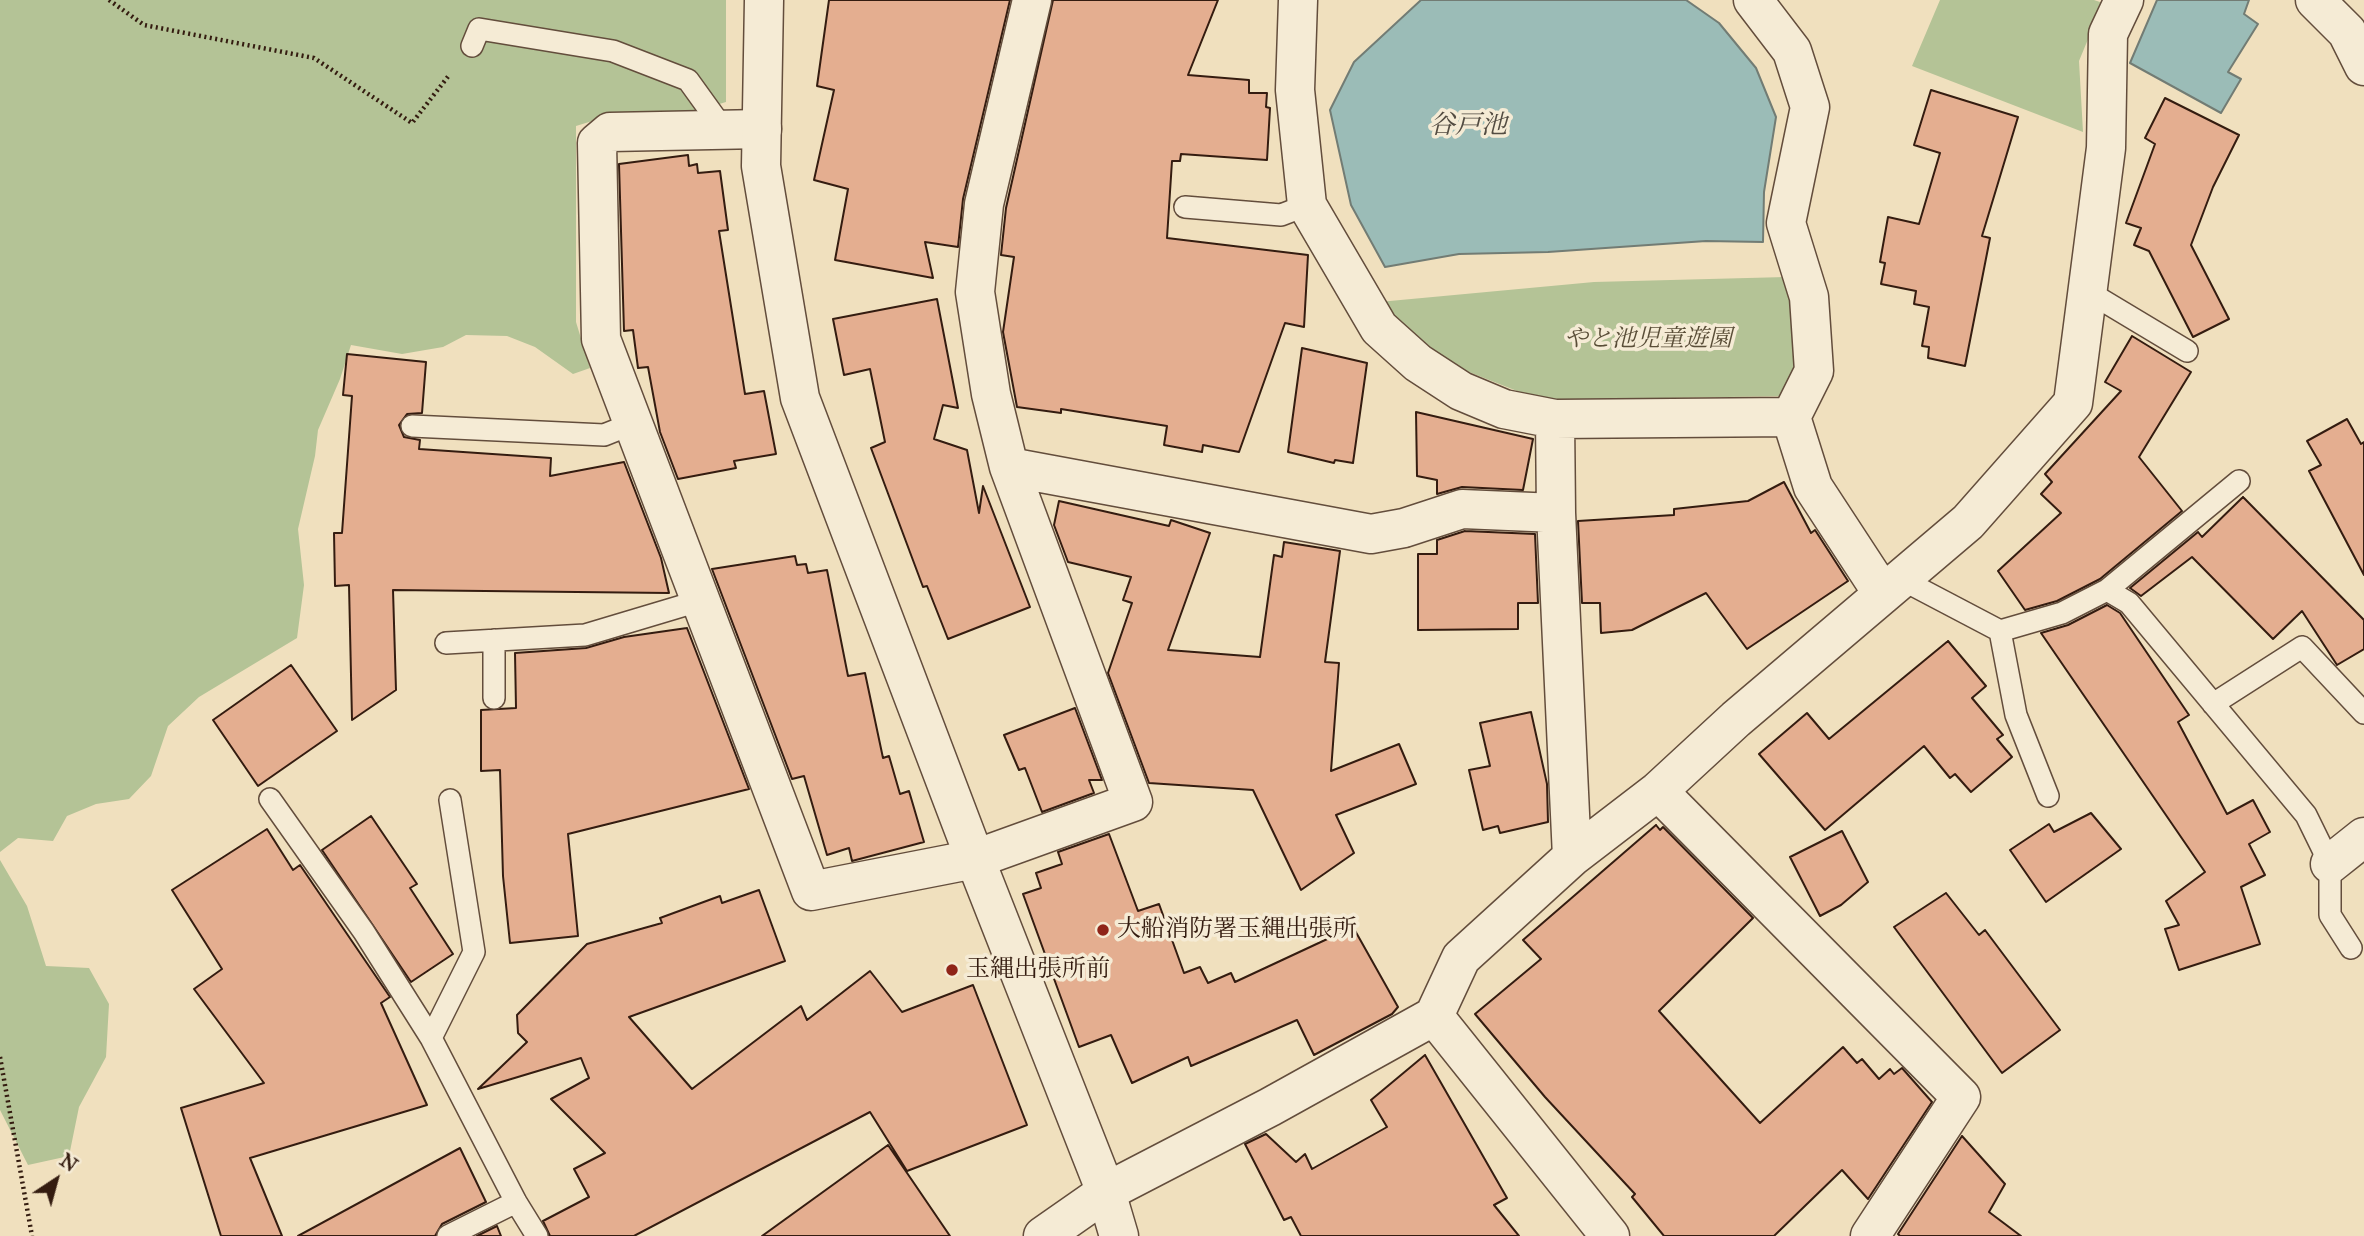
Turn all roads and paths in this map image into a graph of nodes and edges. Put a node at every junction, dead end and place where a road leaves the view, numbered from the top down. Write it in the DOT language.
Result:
graph roads {
  1 [pos="109,0"];
  2 [pos="764,0"];
  3 [pos="1032,0"];
  4 [pos="1298,0"];
  5 [pos="1754,0"];
  6 [pos="2124,0"];
  7 [pos="2315,0"];
  8 [pos="472,46"];
  9 [pos="2364,66"];
  10 [pos="762,129"];
  11 [pos="724,130"];
  12 [pos="1307,205"];
  13 [pos="1185,207"];
  14 [pos="2087,291"];
  15 [pos="2187,351"];
  16 [pos="1791,417"];
  17 [pos="1555,419"];
  18 [pos="634,423"];
  19 [pos="412,426"];
  20 [pos="1009,467"];
  21 [pos="2239,481"];
  22 [pos="1556,513"];
  23 [pos="1892,587"];
  24 [pos="2107,590"];
  25 [pos="702,600"];
  26 [pos="2000,631"];
  27 [pos="494,640"];
  28 [pos="446,643"];
  29 [pos="494,698"];
  30 [pos="2213,704"];
  31 [pos="2364,713"];
  32 [pos="1658,791"];
  33 [pos="2048,796"];
  34 [pos="270,799"];
  35 [pos="450,800"];
  36 [pos="2364,836"];
  37 [pos="1572,857"];
  38 [pos="975,859"];
  39 [pos="2330,864"];
  40 [pos="2351,948"];
  41 [pos="1434,1016"];
  42 [pos="431,1038"];
  43 [pos="0,1057"];
  44 [pos="1106,1192"];
  45 [pos="516,1202"];
  46 [pos="32,1236"];
  47 [pos="448,1236"];
  48 [pos="537,1236"];
  49 [pos="1043,1236"];
  50 [pos="1119,1236"];
  51 [pos="1610,1236"];
  52 [pos="1870,1236"];
  1 -- 8 [label="path"];
  2 -- 10 [label="street"];
  3 -- 20 [label="street"];
  4 -- 12 [label="street"];
  5 -- 16 [label="street"];
  6 -- 14 [label="street"];
  7 -- 9 [label="street"];
  8 -- 11 [label="lane"];
  10 -- 11 [label="street"];
  10 -- 38 [label="street"];
  11 -- 18 [label="street"];
  12 -- 13 [label="lane"];
  12 -- 17 [label="street"];
  14 -- 15 [label="lane"];
  14 -- 23 [label="street"];
  16 -- 17 [label="street"];
  16 -- 23 [label="street"];
  17 -- 22 [label="street"];
  18 -- 19 [label="lane"];
  18 -- 25 [label="street"];
  20 -- 22 [label="street"];
  20 -- 38 [label="street"];
  21 -- 24 [label="lane"];
  22 -- 37 [label="street"];
  23 -- 26 [label="lane"];
  23 -- 32 [label="street"];
  24 -- 26 [label="lane"];
  24 -- 30 [label="lane"];
  25 -- 27 [label="lane"];
  25 -- 38 [label="street"];
  26 -- 33 [label="lane"];
  27 -- 28 [label="lane"];
  27 -- 29 [label="lane"];
  30 -- 31 [label="lane"];
  30 -- 39 [label="lane"];
  32 -- 37 [label="street"];
  32 -- 52 [label="street"];
  34 -- 42 [label="lane"];
  35 -- 42 [label="lane"];
  36 -- 39 [label="street"];
  37 -- 41 [label="street"];
  38 -- 44 [label="street"];
  39 -- 40 [label="lane"];
  41 -- 44 [label="street"];
  41 -- 51 [label="street"];
  42 -- 45 [label="lane"];
  43 -- 46 [label="path"];
  44 -- 49 [label="street"];
  44 -- 50 [label="street"];
  45 -- 47 [label="lane"];
  45 -- 48 [label="lane"];
}
